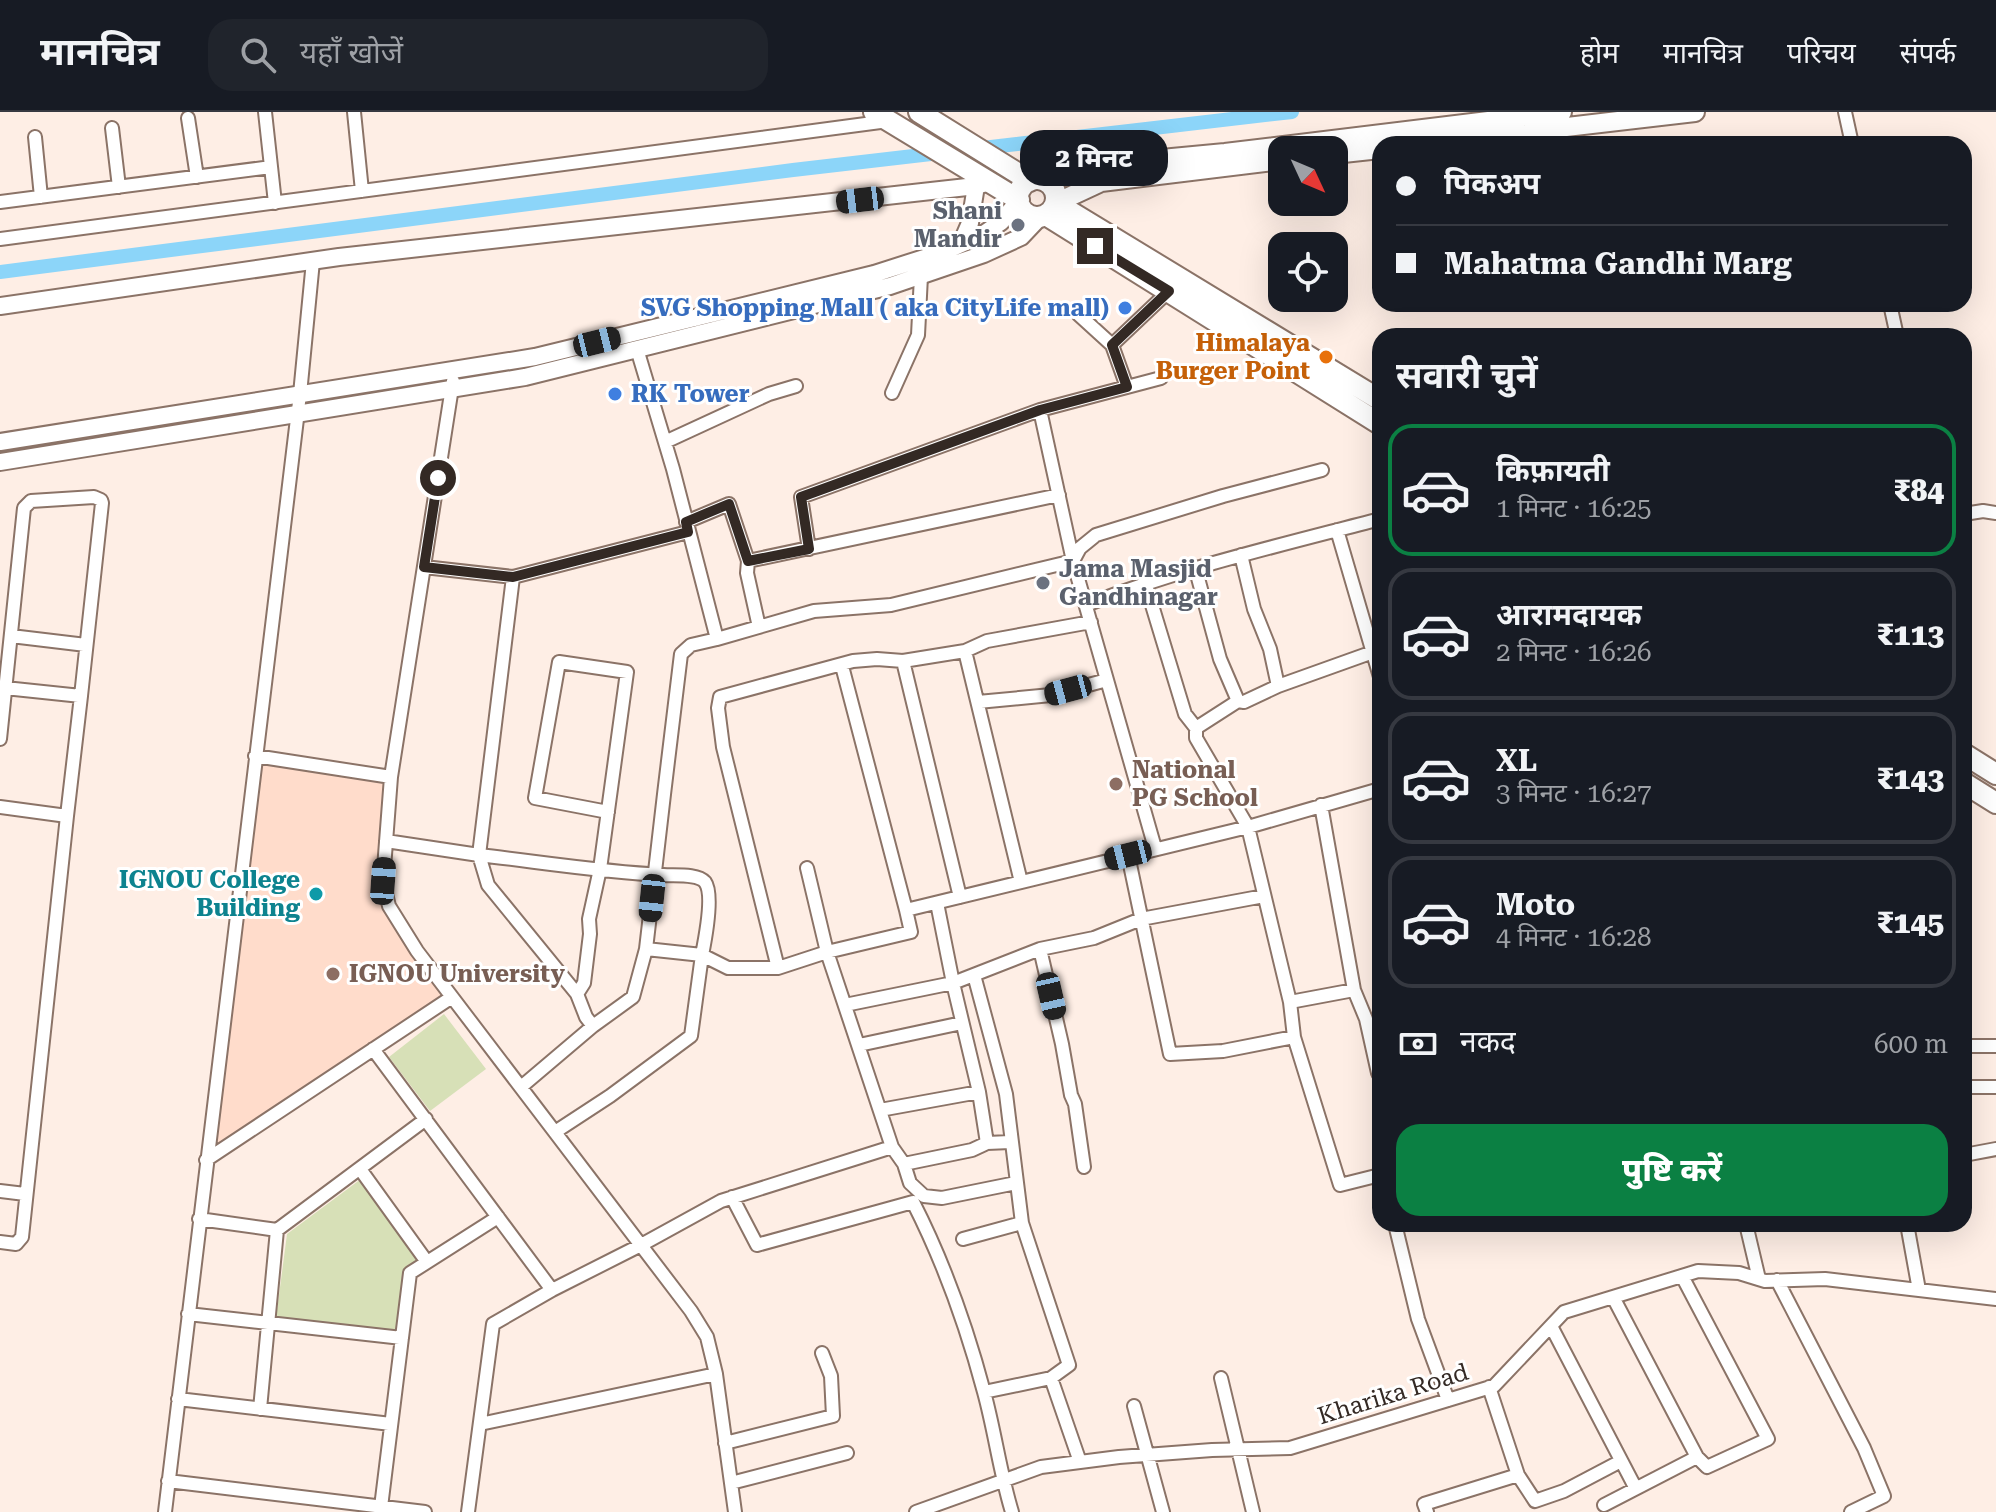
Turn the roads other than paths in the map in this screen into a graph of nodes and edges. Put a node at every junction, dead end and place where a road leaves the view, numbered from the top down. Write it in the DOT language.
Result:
graph roads {
  1 [pos="265,112"];
  2 [pos="354,112"];
  3 [pos="919,112"];
  4 [pos="1562,112"];
  5 [pos="1695,112"];
  6 [pos="1845,112"];
  7 [pos="881,116"];
  8 [pos="188,118"];
  9 [pos="112,128"];
  10 [pos="1490,136"];
  11 [pos="1850,136"];
  12 [pos="35,137"];
  13 [pos="1372,150"];
  14 [pos="1348,152"];
  15 [pos="1268,162"];
  16 [pos="271,167"];
  17 [pos="197,177"];
  18 [pos="1037,181"];
  19 [pos="983,184"];
  20 [pos="119,187"];
  21 [pos="362,191"];
  22 [pos="41,197"];
  23 [pos="1019,200"];
  24 [pos="0,202"];
  25 [pos="275,203"];
  26 [pos="1047,212"];
  27 [pos="0,239"];
  28 [pos="961,244"];
  29 [pos="313,261"];
  30 [pos="921,276"];
  31 [pos="1169,291"];
  32 [pos="0,306"];
  33 [pos="1078,314"];
  34 [pos="1112,345"];
  35 [pos="637,349"];
  36 [pos="455,370"];
  37 [pos="1161,378"];
  38 [pos="796,386"];
  39 [pos="1127,387"];
  40 [pos="452,388"];
  41 [pos="892,393"];
  42 [pos="300,394"];
  43 [pos="1372,395"];
  44 [pos="1040,410"];
  45 [pos="297,413"];
  46 [pos="1372,419"];
  47 [pos="0,442"];
  48 [pos="665,442"];
  49 [pos="0,462"];
  50 [pos="1322,470"];
  51 [pos="1059,495"];
  52 [pos="1972,513"];
  53 [pos="1996,513"];
  54 [pos="1372,521"];
  55 [pos="687,527"];
  56 [pos="1337,530"];
  57 [pos="809,549"];
  58 [pos="1241,555"];
  59 [pos="748,561"];
  60 [pos="1073,561"];
  61 [pos="424,567"];
  62 [pos="1195,567"];
  63 [pos="513,577"];
  64 [pos="1145,582"];
  65 [pos="1086,605"];
  66 [pos="1091,622"];
  67 [pos="759,627"];
  68 [pos="11,636"];
  69 [pos="717,639"];
  70 [pos="86,645"];
  71 [pos="1372,649"];
  72 [pos="965,651"];
  73 [pos="1372,652"];
  74 [pos="903,661"];
  75 [pos="842,666"];
  76 [pos="1107,680"];
  77 [pos="1278,686"];
  78 [pos="3,688"];
  79 [pos="81,696"];
  80 [pos="1238,701"];
  81 [pos="978,702"];
  82 [pos="1196,728"];
  83 [pos="0,739"];
  84 [pos="255,756"];
  85 [pos="1972,759"];
  86 [pos="1996,774"];
  87 [pos="391,777"];
  88 [pos="1972,788"];
  89 [pos="1372,791"];
  90 [pos="1996,803"];
  91 [pos="1321,805"];
  92 [pos="0,807"];
  93 [pos="608,812"];
  94 [pos="67,816"];
  95 [pos="1248,827"];
  96 [pos="386,841"];
  97 [pos="1155,848"];
  98 [pos="479,855"];
  99 [pos="1128,855"];
  100 [pos="807,868"];
  101 [pos="600,869"];
  102 [pos="655,875"];
  103 [pos="1021,882"];
  104 [pos="1264,896"];
  105 [pos="960,897"];
  106 [pos="937,903"];
  107 [pos="906,910"];
  108 [pos="1141,919"];
  109 [pos="646,949"];
  110 [pos="1040,949"];
  111 [pos="827,952"];
  112 [pos="702,955"];
  113 [pos="778,968"];
  114 [pos="974,975"];
  115 [pos="953,983"];
  116 [pos="1354,990"];
  117 [pos="577,994"];
  118 [pos="452,997"];
  119 [pos="1290,1002"];
  120 [pos="845,1005"];
  121 [pos="1372,1018"];
  122 [pos="1366,1019"];
  123 [pos="962,1023"];
  124 [pos="593,1026"];
  125 [pos="1294,1037"];
  126 [pos="859,1045"];
  127 [pos="1372,1046"];
  128 [pos="1972,1046"];
  129 [pos="1996,1046"];
  130 [pos="373,1049"];
  131 [pos="521,1087"];
  132 [pos="1972,1087"];
  133 [pos="1996,1087"];
  134 [pos="979,1092"];
  135 [pos="880,1110"];
  136 [pos="426,1119"];
  137 [pos="555,1132"];
  138 [pos="1010,1142"];
  139 [pos="987,1143"];
  140 [pos="892,1147"];
  141 [pos="1996,1149"];
  142 [pos="1972,1154"];
  143 [pos="206,1160"];
  144 [pos="904,1164"];
  145 [pos="1084,1167"];
  146 [pos="360,1169"];
  147 [pos="1372,1177"];
  148 [pos="1016,1183"];
  149 [pos="0,1191"];
  150 [pos="25,1194"];
  151 [pos="732,1197"];
  152 [pos="498,1217"];
  153 [pos="199,1219"];
  154 [pos="1022,1223"];
  155 [pos="277,1230"];
  156 [pos="1397,1232"];
  157 [pos="1748,1232"];
  158 [pos="1908,1232"];
  159 [pos="963,1239"];
  160 [pos="0,1242"];
  161 [pos="641,1245"];
  162 [pos="427,1262"];
  163 [pos="1682,1276"];
  164 [pos="1759,1279"];
  165 [pos="1777,1280"];
  166 [pos="552,1290"];
  167 [pos="1919,1290"];
  168 [pos="1613,1297"];
  169 [pos="1996,1299"];
  170 [pos="188,1314"];
  171 [pos="268,1324"];
  172 [pos="1551,1326"];
  173 [pos="402,1338"];
  174 [pos="822,1353"];
  175 [pos="716,1374"];
  176 [pos="1051,1378"];
  177 [pos="1221,1378"];
  178 [pos="1489,1387"];
  179 [pos="984,1392"];
  180 [pos="178,1399"];
  181 [pos="1448,1400"];
  182 [pos="1134,1406"];
  183 [pos="260,1409"];
  184 [pos="391,1424"];
  185 [pos="480,1424"];
  186 [pos="725,1443"];
  187 [pos="1240,1449"];
  188 [pos="847,1453"];
  189 [pos="1147,1455"];
  190 [pos="1697,1457"];
  191 [pos="1621,1461"];
  192 [pos="1080,1462"];
  193 [pos="1518,1475"];
  194 [pos="168,1481"];
  195 [pos="1002,1481"];
  196 [pos="731,1483"];
  197 [pos="1635,1487"];
  198 [pos="1611,1506"];
  199 [pos="381,1507"];
  200 [pos="939,1508"];
  201 [pos="165,1512"];
  202 [pos="425,1512"];
  203 [pos="468,1512"];
  204 [pos="735,1512"];
  205 [pos="916,1512"];
  206 [pos="1012,1512"];
  207 [pos="1163,1512"];
  208 [pos="1253,1512"];
  209 [pos="1427,1512"];
  210 [pos="1851,1512"];
  1 -- 16 [label="street"];
  2 -- 21 [label="street"];
  3 -- 18 [label="main road"];
  4 -- 18 [label="main road"];
  5 -- 10 [label="main road"];
  6 -- 11 [label="street"];
  7 -- 19 [label="main road"];
  7 -- 21 [label="street"];
  8 -- 17 [label="street"];
  9 -- 20 [label="street"];
  12 -- 22 [label="street"];
  13 -- 14 [label="main road"];
  15 -- 26 [label="main road"];
  16 -- 17 [label="street"];
  16 -- 25 [label="street"];
  17 -- 20 [label="street"];
  18 -- 23 [label="main road"];
  18 -- 26 [label="main road"];
  19 -- 23 [label="main road"];
  19 -- 28 [label="street"];
  19 -- 29 [label="street"];
  20 -- 22 [label="street"];
  21 -- 25 [label="street"];
  22 -- 24 [label="street"];
  23 -- 26 [label="main road"];
  23 -- 28 [label="street"];
  25 -- 27 [label="street"];
  26 -- 30 [label="street"];
  26 -- 31 [label="main road"];
  26 -- 43 [label="main road"];
  28 -- 36 [label="street"];
  29 -- 32 [label="street"];
  29 -- 42 [label="street"];
  30 -- 35 [label="street"];
  30 -- 41 [label="street"];
  31 -- 34 [label="street"];
  31 -- 46 [label="main road"];
  33 -- 34 [label="street"];
  34 -- 39 [label="street"];
  35 -- 40 [label="street"];
  35 -- 48 [label="street"];
  36 -- 40 [label="street"];
  36 -- 42 [label="street"];
  37 -- 39 [label="street"];
  38 -- 48 [label="street"];
  39 -- 44 [label="street"];
  40 -- 45 [label="street"];
  40 -- 61 [label="street"];
  42 -- 45 [label="street"];
  42 -- 47 [label="street"];
  44 -- 51 [label="street"];
  44 -- 57 [label="street"];
  45 -- 49 [label="street"];
  45 -- 84 [label="street"];
  48 -- 55 [label="street"];
  50 -- 60 [label="street"];
  51 -- 57 [label="street"];
  51 -- 60 [label="street"];
  52 -- 53 [label="street"];
  54 -- 56 [label="street"];
  55 -- 59 [label="street"];
  55 -- 63 [label="street"];
  55 -- 69 [label="street"];
  56 -- 58 [label="street"];
  56 -- 71 [label="street"];
  57 -- 59 [label="street"];
  58 -- 62 [label="street"];
  58 -- 77 [label="street"];
  59 -- 67 [label="street"];
  60 -- 65 [label="street"];
  60 -- 67 [label="street"];
  61 -- 63 [label="street"];
  61 -- 87 [label="street"];
  62 -- 64 [label="street"];
  62 -- 80 [label="street"];
  63 -- 98 [label="street"];
  64 -- 65 [label="street"];
  64 -- 82 [label="street"];
  65 -- 66 [label="street"];
  66 -- 72 [label="street"];
  66 -- 76 [label="street"];
  67 -- 69 [label="street"];
  68 -- 70 [label="street"];
  68 -- 70 [label="street"];
  68 -- 78 [label="street"];
  69 -- 102 [label="street"];
  70 -- 79 [label="street"];
  72 -- 74 [label="street"];
  72 -- 81 [label="street"];
  73 -- 77 [label="street"];
  74 -- 75 [label="street"];
  74 -- 105 [label="street"];
  75 -- 107 [label="street"];
  75 -- 113 [label="street"];
  76 -- 81 [label="street"];
  76 -- 97 [label="street"];
  77 -- 80 [label="street"];
  78 -- 79 [label="street"];
  78 -- 83 [label="street"];
  79 -- 94 [label="street"];
  80 -- 82 [label="street"];
  81 -- 103 [label="street"];
  82 -- 95 [label="street"];
  84 -- 87 [label="street"];
  84 -- 143 [label="street"];
  85 -- 86 [label="main road"];
  87 -- 96 [label="street"];
  88 -- 90 [label="main road"];
  89 -- 91 [label="street"];
  91 -- 95 [label="street"];
  91 -- 116 [label="street"];
  92 -- 94 [label="street"];
  93 -- 93 [label="street"];
  93 -- 101 [label="street"];
  94 -- 150 [label="street"];
  95 -- 97 [label="street"];
  95 -- 104 [label="street"];
  96 -- 98 [label="street"];
  96 -- 118 [label="street"];
  97 -- 99 [label="street"];
  98 -- 101 [label="street"];
  98 -- 117 [label="street"];
  99 -- 103 [label="street"];
  99 -- 108 [label="street"];
  100 -- 111 [label="street"];
  101 -- 102 [label="street"];
  101 -- 117 [label="street"];
  102 -- 109 [label="street"];
  102 -- 112 [label="street"];
  103 -- 105 [label="street"];
  104 -- 108 [label="street"];
  104 -- 119 [label="street"];
  105 -- 106 [label="street"];
  106 -- 107 [label="street"];
  106 -- 115 [label="street"];
  107 -- 111 [label="street"];
  108 -- 110 [label="street"];
  108 -- 125 [label="street"];
  109 -- 112 [label="street"];
  109 -- 124 [label="street"];
  110 -- 114 [label="street"];
  110 -- 145 [label="street"];
  111 -- 113 [label="street"];
  111 -- 120 [label="street"];
  112 -- 113 [label="street"];
  112 -- 137 [label="street"];
  114 -- 115 [label="street"];
  114 -- 138 [label="street"];
  115 -- 120 [label="street"];
  115 -- 123 [label="street"];
  116 -- 119 [label="street"];
  116 -- 122 [label="street"];
  117 -- 124 [label="street"];
  118 -- 130 [label="street"];
  118 -- 131 [label="street"];
  119 -- 125 [label="street"];
  120 -- 126 [label="street"];
  121 -- 122 [label="street"];
  122 -- 127 [label="street"];
  123 -- 126 [label="street"];
  123 -- 134 [label="street"];
  124 -- 131 [label="street"];
  125 -- 147 [label="street"];
  126 -- 135 [label="street"];
  128 -- 129 [label="street"];
  130 -- 136 [label="street"];
  130 -- 143 [label="street"];
  131 -- 137 [label="street"];
  132 -- 133 [label="street"];
  134 -- 135 [label="street"];
  134 -- 139 [label="street"];
  135 -- 140 [label="street"];
  136 -- 146 [label="street"];
  136 -- 152 [label="street"];
  137 -- 161 [label="street"];
  138 -- 139 [label="street"];
  138 -- 148 [label="street"];
  139 -- 144 [label="street"];
  140 -- 144 [label="street"];
  140 -- 151 [label="street"];
  141 -- 142 [label="street"];
  143 -- 153 [label="street"];
  144 -- 148 [label="street"];
  146 -- 155 [label="street"];
  146 -- 162 [label="street"];
  148 -- 154 [label="street"];
  149 -- 150 [label="street"];
  150 -- 160 [label="street"];
  151 -- 161 [label="street"];
  151 -- 179 [label="street"];
  152 -- 162 [label="street"];
  152 -- 166 [label="street"];
  153 -- 155 [label="street"];
  153 -- 170 [label="street"];
  154 -- 159 [label="street"];
  154 -- 176 [label="street"];
  155 -- 171 [label="street"];
  156 -- 181 [label="street"];
  157 -- 164 [label="street"];
  158 -- 167 [label="street"];
  161 -- 166 [label="street"];
  161 -- 175 [label="street"];
  162 -- 173 [label="street"];
  163 -- 164 [label="street, Kharika Road"];
  163 -- 168 [label="street, Kharika Road"];
  163 -- 190 [label="street"];
  164 -- 165 [label="street, Kharika Road"];
  165 -- 167 [label="street, Kharika Road"];
  165 -- 210 [label="street"];
  166 -- 185 [label="street"];
  167 -- 169 [label="street, Kharika Road"];
  168 -- 172 [label="street, Kharika Road"];
  168 -- 190 [label="street"];
  170 -- 171 [label="street"];
  170 -- 180 [label="street"];
  171 -- 173 [label="street"];
  171 -- 183 [label="street"];
  172 -- 178 [label="street, Kharika Road"];
  172 -- 191 [label="street"];
  173 -- 184 [label="street"];
  174 -- 186 [label="street"];
  175 -- 185 [label="street"];
  175 -- 186 [label="street"];
  176 -- 179 [label="street"];
  176 -- 192 [label="street"];
  177 -- 187 [label="street"];
  178 -- 181 [label="street, Kharika Road"];
  178 -- 193 [label="street"];
  179 -- 195 [label="street"];
  180 -- 183 [label="street"];
  180 -- 194 [label="street"];
  181 -- 187 [label="street, Kharika Road"];
  182 -- 189 [label="street"];
  183 -- 184 [label="street"];
  184 -- 199 [label="street"];
  185 -- 203 [label="street"];
  186 -- 196 [label="street"];
  187 -- 189 [label="street, Kharika Road"];
  187 -- 208 [label="street"];
  188 -- 196 [label="street"];
  189 -- 192 [label="street, Kharika Road"];
  189 -- 207 [label="street"];
  190 -- 197 [label="street"];
  191 -- 193 [label="street"];
  191 -- 197 [label="street"];
  192 -- 195 [label="street, Kharika Road"];
  193 -- 209 [label="street"];
  194 -- 199 [label="street"];
  194 -- 201 [label="street"];
  195 -- 200 [label="street, Kharika Road"];
  195 -- 206 [label="street"];
  196 -- 204 [label="street"];
  197 -- 198 [label="street"];
  199 -- 202 [label="street"];
  200 -- 205 [label="street, Kharika Road"];
}
